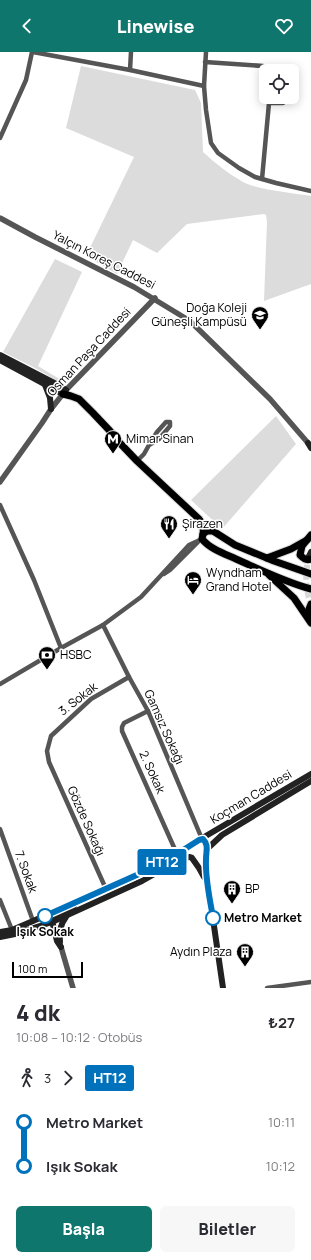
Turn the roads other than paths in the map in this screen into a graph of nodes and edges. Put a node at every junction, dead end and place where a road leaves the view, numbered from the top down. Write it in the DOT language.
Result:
graph roads {
  1 [pos="33,52"];
  2 [pos="131,52"];
  3 [pos="206,52"];
  4 [pos="205,62"];
  5 [pos="259,66"];
  6 [pos="130,70"];
  7 [pos="204,86"];
  8 [pos="269,104"];
  9 [pos="0,138"];
  10 [pos="262,179"];
  11 [pos="311,191"];
  12 [pos="0,218"];
  13 [pos="155,298"];
  14 [pos="0,355"];
  15 [pos="0,360"];
  16 [pos="45,385"];
  17 [pos="64,392"];
  18 [pos="51,409"];
  19 [pos="149,445"];
  20 [pos="310,446"];
  21 [pos="137,461"];
  22 [pos="0,482"];
  23 [pos="0,506"];
  24 [pos="309,537"];
  25 [pos="201,538"];
  26 [pos="310,556"];
  27 [pos="266,558"];
  28 [pos="268,574"];
  29 [pos="311,574"];
  30 [pos="311,589"];
  31 [pos="311,604"];
  32 [pos="311,616"];
  33 [pos="311,623"];
  34 [pos="103,625"];
  35 [pos="61,648"];
  36 [pos="129,677"];
  37 [pos="0,684"];
  38 [pos="148,711"];
  39 [pos="48,762"];
  40 [pos="311,774"];
  41 [pos="311,781"];
  42 [pos="0,829"];
  43 [pos="2,838"];
  44 [pos="202,839"];
  45 [pos="190,846"];
  46 [pos="177,854"];
  47 [pos="199,854"];
  48 [pos="208,888"];
  49 [pos="106,889"];
  50 [pos="0,900"];
  51 [pos="80,900"];
  52 [pos="69,914"];
  53 [pos="33,921"];
  54 [pos="52,922"];
  55 [pos="12,930"];
  56 [pos="0,932"];
  57 [pos="0,937"];
  58 [pos="61,947"];
  59 [pos="311,982"];
  60 [pos="73,988"];
  61 [pos="223,988"];
  62 [pos="266,988"];
  1 -- 6 [label="street"];
  1 -- 9 [label="street"];
  2 -- 6 [label="street"];
  3 -- 4 [label="street"];
  4 -- 5 [label="street"];
  4 -- 7 [label="street"];
  6 -- 7 [label="street"];
  7 -- 10 [label="street"];
  8 -- 10 [label="street"];
  10 -- 11 [label="street"];
  12 -- 13 [label="street, Yalçın Koreş Caddesi"];
  13 -- 17 [label="street, Osman Paşa Caddesi"];
  13 -- 20 [label="street, Yalçın Koreş Caddesi"];
  14 -- 17 [label="main road"];
  15 -- 16 [label="main road"];
  16 -- 17 [label="main road"];
  16 -- 18 [label="main road"];
  17 -- 18 [label="street, Osman Paşa Caddesi"];
  17 -- 21 [label="main road"];
  18 -- 22 [label="street, Osman Paşa Caddesi"];
  19 -- 19 [label="street"];
  19 -- 21 [label="street"];
  21 -- 25 [label="main road"];
  23 -- 35 [label="street"];
  24 -- 26 [label="main road"];
  24 -- 27 [label="main road"];
  25 -- 27 [label="main road"];
  25 -- 28 [label="main road"];
  25 -- 34 [label="street"];
  27 -- 29 [label="main road"];
  28 -- 30 [label="main road"];
  28 -- 33 [label="main road"];
  31 -- 32 [label="main road"];
  34 -- 35 [label="street"];
  34 -- 36 [label="street, Gamsız Sokağı"];
  35 -- 37 [label="street"];
  36 -- 38 [label="street, Gamsız Sokağı"];
  36 -- 39 [label="street, 3. Sokak"];
  38 -- 44 [label="street, Gamsız Sokağı"];
  38 -- 46 [label="street, 2. Sokak"];
  39 -- 49 [label="street, Gözde Sokağı"];
  40 -- 44 [label="main road, Koçman Caddesi"];
  41 -- 47 [label="main road, Koçman Caddesi"];
  42 -- 43 [label="street, 7. Sokak"];
  43 -- 53 [label="street, 7. Sokak"];
  44 -- 45 [label="main road, Koçman Caddesi"];
  44 -- 47 [label="main road"];
  45 -- 46 [label="main road"];
  45 -- 47 [label="main road"];
  46 -- 49 [label="main road"];
  47 -- 48 [label="main road"];
  47 -- 48 [label="main road"];
  47 -- 52 [label="main road, Koçman Caddesi"];
  48 -- 61 [label="main road"];
  49 -- 51 [label="main road"];
  50 -- 55 [label="street"];
  51 -- 53 [label="main road"];
  51 -- 54 [label="main road"];
  52 -- 54 [label="main road, Koçman Caddesi"];
  52 -- 58 [label="main road"];
  53 -- 55 [label="main road"];
  54 -- 57 [label="main road, Koçman Caddesi"];
  54 -- 58 [label="main road"];
  55 -- 56 [label="main road"];
  58 -- 60 [label="street"];
  59 -- 62 [label="street"];
}
